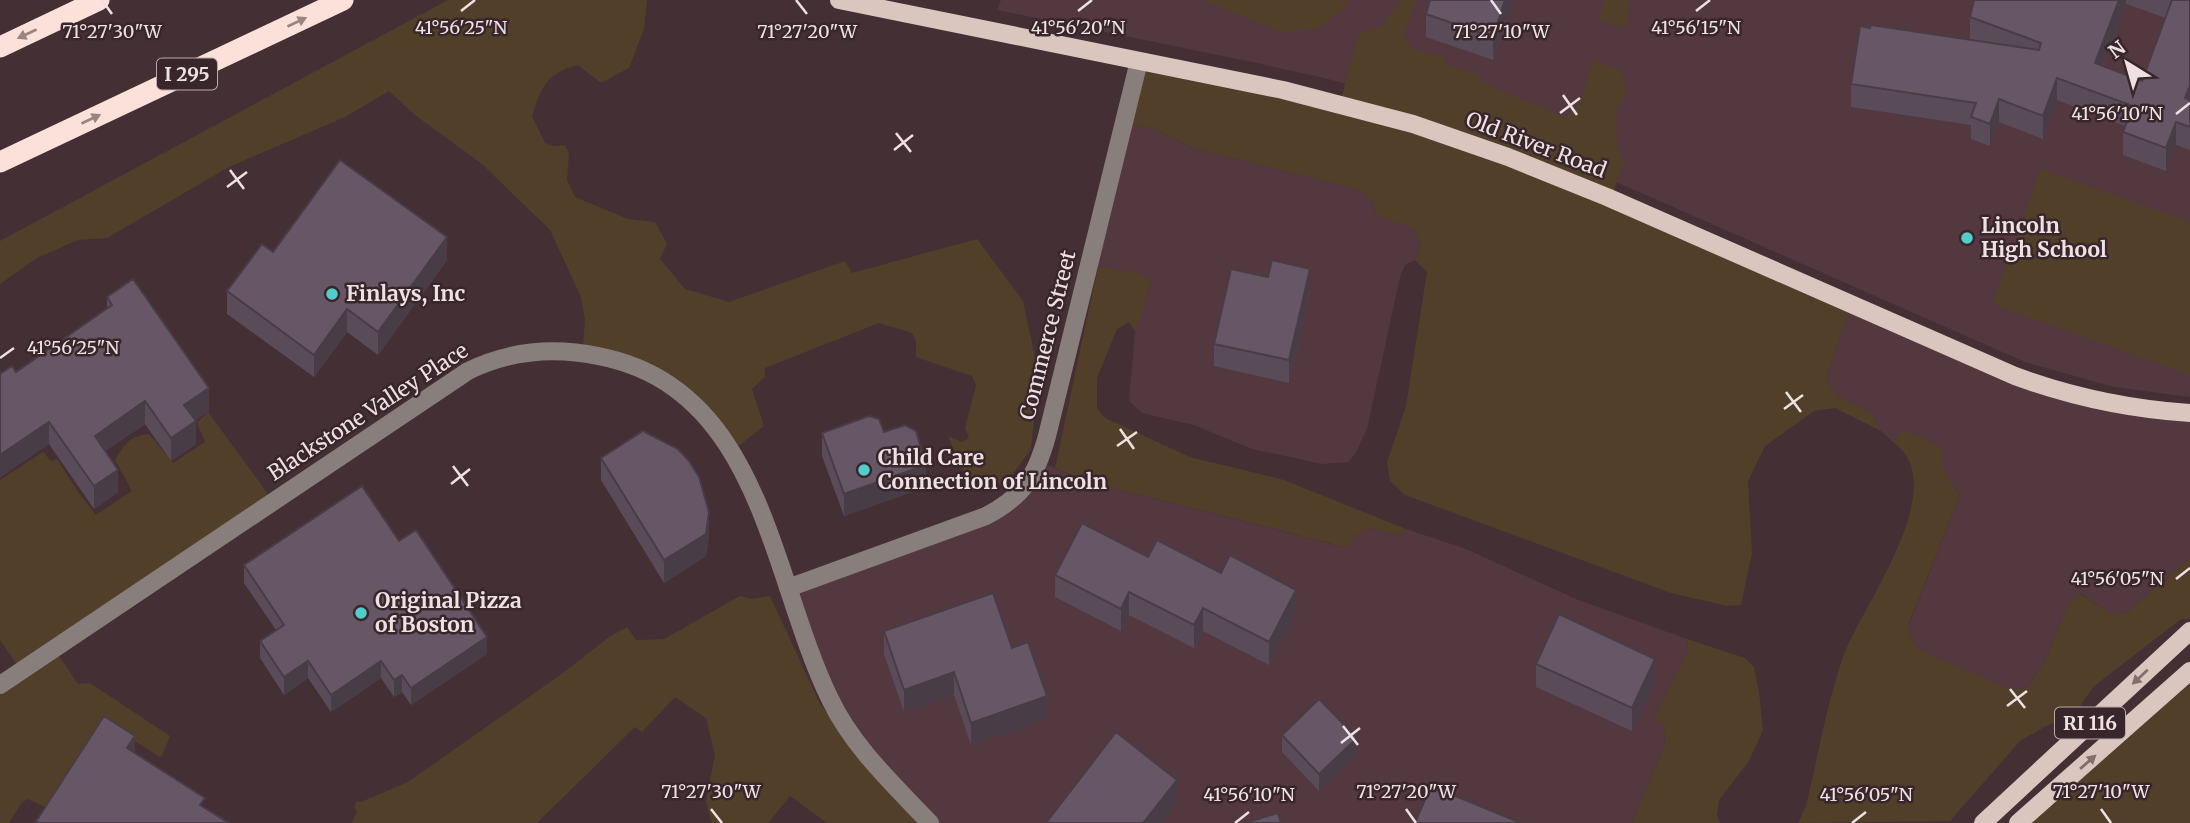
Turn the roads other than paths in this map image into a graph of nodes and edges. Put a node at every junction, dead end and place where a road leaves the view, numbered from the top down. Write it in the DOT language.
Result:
graph roads {
  1 [pos="99,0"];
  2 [pos="343,0"];
  3 [pos="839,0"];
  4 [pos="0,47"];
  5 [pos="1139,61"];
  6 [pos="0,164"];
  7 [pos="2190,413"];
  8 [pos="788,588"];
  9 [pos="2190,631"];
  10 [pos="2190,671"];
  11 [pos="0,685"];
  12 [pos="1991,821"];
  13 [pos="929,823"];
  14 [pos="2018,823"];
  1 -- 4 [label="highway, one-way"];
  6 -- 2 [label="highway, I 295, one-way"];
  3 -- 5 [label="main road, Old River Road"];
  5 -- 7 [label="main road, Old River Road"];
  5 -- 8 [label="street, Commerce Street"];
  8 -- 11 [label="street, Blackstone Valley Place"];
  8 -- 13 [label="street, Blackstone Valley Place"];
  9 -- 12 [label="main road, RI 116, one-way"];
  14 -- 10 [label="main road, RI 116, one-way"];
}
